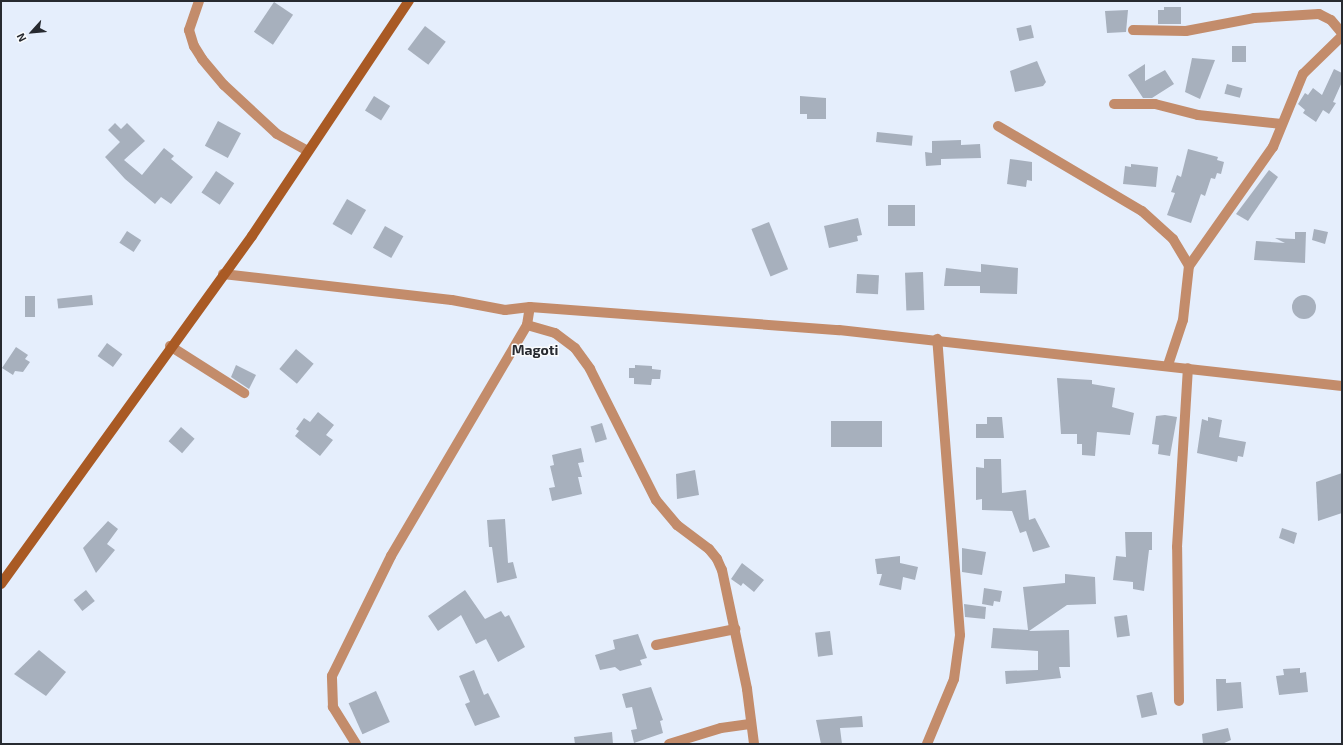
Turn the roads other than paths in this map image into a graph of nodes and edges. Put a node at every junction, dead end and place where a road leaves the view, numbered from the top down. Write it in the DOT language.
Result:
graph roads {
  1 [pos="199,1"];
  2 [pos="409,1"];
  3 [pos="1133,30"];
  4 [pos="1342,34"];
  5 [pos="1114,104"];
  6 [pos="1282,124"];
  7 [pos="998,126"];
  8 [pos="308,151"];
  9 [pos="1189,266"];
  10 [pos="223,274"];
  11 [pos="530,307"];
  12 [pos="527,325"];
  13 [pos="937,339"];
  14 [pos="170,346"];
  15 [pos="1168,365"];
  16 [pos="1188,368"];
  17 [pos="1342,386"];
  18 [pos="244,393"];
  19 [pos="1,584"];
  20 [pos="735,629"];
  21 [pos="656,645"];
  22 [pos="1179,701"];
  23 [pos="750,724"];
  24 [pos="356,744"];
  25 [pos="669,744"];
  26 [pos="754,744"];
  27 [pos="927,744"];
  1 -- 8 [label="street"];
  2 -- 8 [label="street"];
  3 -- 4 [label="street"];
  4 -- 6 [label="street"];
  5 -- 6 [label="street"];
  6 -- 9 [label="street"];
  7 -- 9 [label="street"];
  8 -- 10 [label="street"];
  9 -- 15 [label="street"];
  10 -- 11 [label="street"];
  10 -- 14 [label="street"];
  11 -- 12 [label="street"];
  11 -- 13 [label="street"];
  12 -- 20 [label="street"];
  12 -- 24 [label="street"];
  13 -- 15 [label="street"];
  13 -- 27 [label="street"];
  14 -- 18 [label="street"];
  14 -- 19 [label="street"];
  15 -- 16 [label="street"];
  16 -- 17 [label="street"];
  16 -- 22 [label="street"];
  20 -- 21 [label="street"];
  20 -- 23 [label="street"];
  23 -- 25 [label="street"];
  23 -- 26 [label="street"];
}
